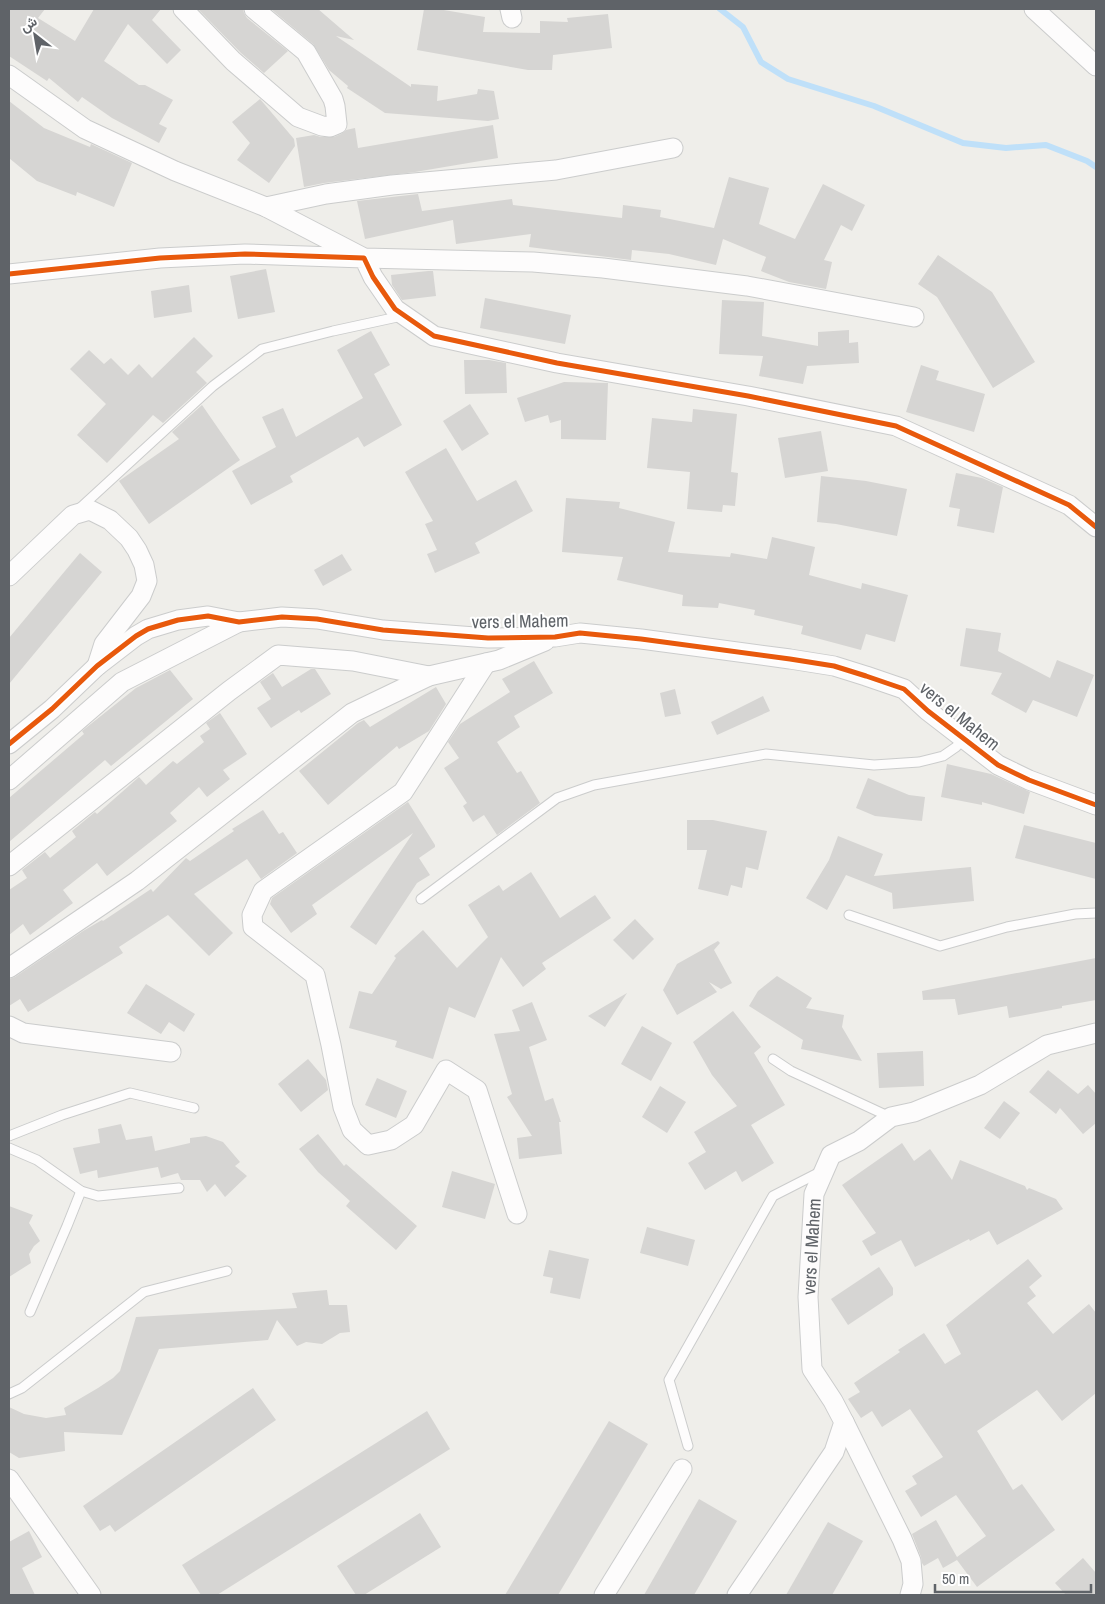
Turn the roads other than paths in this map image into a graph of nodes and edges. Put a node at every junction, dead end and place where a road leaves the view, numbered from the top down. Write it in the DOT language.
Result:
graph roads {
  1 [pos="183,9"];
  2 [pos="254,9"];
  3 [pos="1034,9"];
  4 [pos="1096,66"];
  5 [pos="9,74"];
  6 [pos="673,148"];
  7 [pos="266,207"];
  8 [pos="364,258"];
  9 [pos="9,274"];
  10 [pos="404,316"];
  11 [pos="914,317"];
  12 [pos="73,515"];
  13 [pos="1096,526"];
  14 [pos="9,576"];
  15 [pos="239,622"];
  16 [pos="555,637"];
  17 [pos="486,663"];
  18 [pos="97,666"];
  19 [pos="429,676"];
  20 [pos="964,738"];
  21 [pos="9,744"];
  22 [pos="9,780"];
  23 [pos="1096,805"];
  24 [pos="9,866"];
  25 [pos="421,899"];
  26 [pos="1096,913"];
  27 [pos="849,915"];
  28 [pos="9,968"];
  29 [pos="9,1026"];
  30 [pos="1096,1033"];
  31 [pos="171,1052"];
  32 [pos="773,1060"];
  33 [pos="194,1108"];
  34 [pos="891,1117"];
  35 [pos="9,1136"];
  36 [pos="9,1148"];
  37 [pos="824,1170"];
  38 [pos="179,1188"];
  39 [pos="81,1191"];
  40 [pos="518,1214"];
  41 [pos="227,1272"];
  42 [pos="30,1312"];
  43 [pos="9,1394"];
  44 [pos="844,1422"];
  45 [pos="688,1446"];
  46 [pos="682,1470"];
  47 [pos="9,1479"];
  48 [pos="91,1595"];
  49 [pos="604,1595"];
  50 [pos="736,1595"];
  51 [pos="910,1595"];
  1 -- 2 [label="street"];
  3 -- 4 [label="street"];
  5 -- 7 [label="street"];
  6 -- 7 [label="street"];
  7 -- 8 [label="street"];
  8 -- 9 [label="street"];
  8 -- 10 [label="street"];
  8 -- 11 [label="street"];
  10 -- 12 [label="lane"];
  10 -- 13 [label="street"];
  12 -- 14 [label="street"];
  12 -- 18 [label="street"];
  15 -- 16 [label="street, vers el Mahem"];
  15 -- 18 [label="street, vers el Mahem"];
  15 -- 22 [label="street"];
  16 -- 17 [label="street"];
  16 -- 20 [label="street, vers el Mahem"];
  17 -- 19 [label="street"];
  17 -- 40 [label="street"];
  18 -- 21 [label="street, vers el Mahem"];
  19 -- 24 [label="street"];
  19 -- 28 [label="street"];
  20 -- 23 [label="street, vers el Mahem"];
  20 -- 25 [label="lane"];
  26 -- 27 [label="lane"];
  29 -- 31 [label="street"];
  30 -- 34 [label="street, vers el Mahem"];
  32 -- 34 [label="lane"];
  33 -- 35 [label="lane"];
  34 -- 37 [label="street, vers el Mahem"];
  36 -- 39 [label="lane"];
  37 -- 44 [label="street, vers el Mahem"];
  37 -- 45 [label="lane"];
  38 -- 39 [label="lane"];
  39 -- 42 [label="lane"];
  41 -- 43 [label="lane"];
  44 -- 50 [label="street"];
  44 -- 51 [label="street, vers el Mahem"];
  46 -- 49 [label="street"];
  47 -- 48 [label="street"];
}
